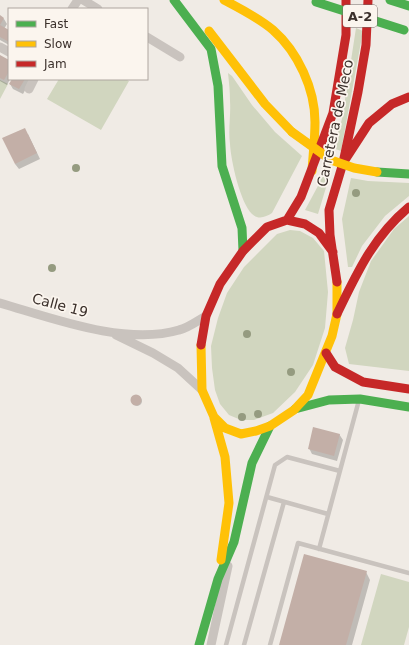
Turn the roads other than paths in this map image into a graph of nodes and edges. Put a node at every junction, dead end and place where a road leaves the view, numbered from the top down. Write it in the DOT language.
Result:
graph roads {
  1 [pos="83,0"];
  2 [pos="175,0"];
  3 [pos="224,0"];
  4 [pos="346,0"];
  5 [pos="368,0"];
  6 [pos="390,0"];
  7 [pos="312,1"];
  8 [pos="408,6"];
  9 [pos="96,8"];
  10 [pos="407,31"];
  11 [pos="148,38"];
  12 [pos="180,57"];
  13 [pos="34,80"];
  14 [pos="29,90"];
  15 [pos="409,97"];
  16 [pos="343,163"];
  17 [pos="312,171"];
  18 [pos="409,174"];
  19 [pos="409,207"];
  20 [pos="287,220"];
  21 [pos="243,251"];
  22 [pos="333,252"];
  23 [pos="0,304"];
  24 [pos="337,314"];
  25 [pos="206,316"];
  26 [pos="113,333"];
  27 [pos="326,353"];
  28 [pos="409,389"];
  29 [pos="202,390"];
  30 [pos="360,399"];
  31 [pos="409,407"];
  32 [pos="294,410"];
  33 [pos="214,417"];
  34 [pos="270,426"];
  35 [pos="340,471"];
  36 [pos="267,497"];
  37 [pos="284,502"];
  38 [pos="328,514"];
  39 [pos="234,542"];
  40 [pos="319,549"];
  41 [pos="409,573"];
  42 [pos="218,579"];
  43 [pos="199,645"];
  44 [pos="211,645"];
  45 [pos="226,645"];
  46 [pos="244,645"];
  47 [pos="270,645"];
  1 -- 9 [label="street"];
  2 -- 18 [label="main road, bridge"];
  2 -- 21 [label="main road"];
  3 -- 17 [label="main road"];
  4 -- 17 [label="main road, Carretera de Meco"];
  5 -- 16 [label="main road, Carretera de Meco"];
  6 -- 8 [label="main road, A-2"];
  7 -- 10 [label="main road, A-2, bridge"];
  11 -- 12 [label="street"];
  13 -- 14 [label="street"];
  15 -- 16 [label="main road"];
  16 -- 22 [label="main road, Carretera de Meco"];
  17 -- 20 [label="main road, Carretera de Meco"];
  19 -- 24 [label="main road"];
  20 -- 21 [label="main road"];
  20 -- 22 [label="main road"];
  21 -- 25 [label="main road"];
  22 -- 24 [label="main road, Carretera de Meco"];
  23 -- 26 [label="street, Calle 19"];
  24 -- 27 [label="main road"];
  25 -- 26 [label="street, Calle 19"];
  25 -- 29 [label="main road"];
  26 -- 29 [label="street, Calle 19"];
  27 -- 28 [label="main road"];
  27 -- 32 [label="main road"];
  29 -- 33 [label="main road"];
  30 -- 31 [label="main road"];
  30 -- 32 [label="main road"];
  30 -- 35 [label="lane"];
  32 -- 34 [label="main road"];
  33 -- 34 [label="main road"];
  33 -- 42 [label="main road"];
  34 -- 39 [label="main road"];
  35 -- 36 [label="lane"];
  35 -- 38 [label="lane"];
  36 -- 37 [label="lane"];
  36 -- 45 [label="lane"];
  37 -- 38 [label="lane"];
  37 -- 46 [label="lane"];
  38 -- 40 [label="lane"];
  39 -- 42 [label="main road"];
  39 -- 44 [label="street"];
  40 -- 41 [label="lane"];
  40 -- 47 [label="lane"];
  42 -- 43 [label="main road"];
}
